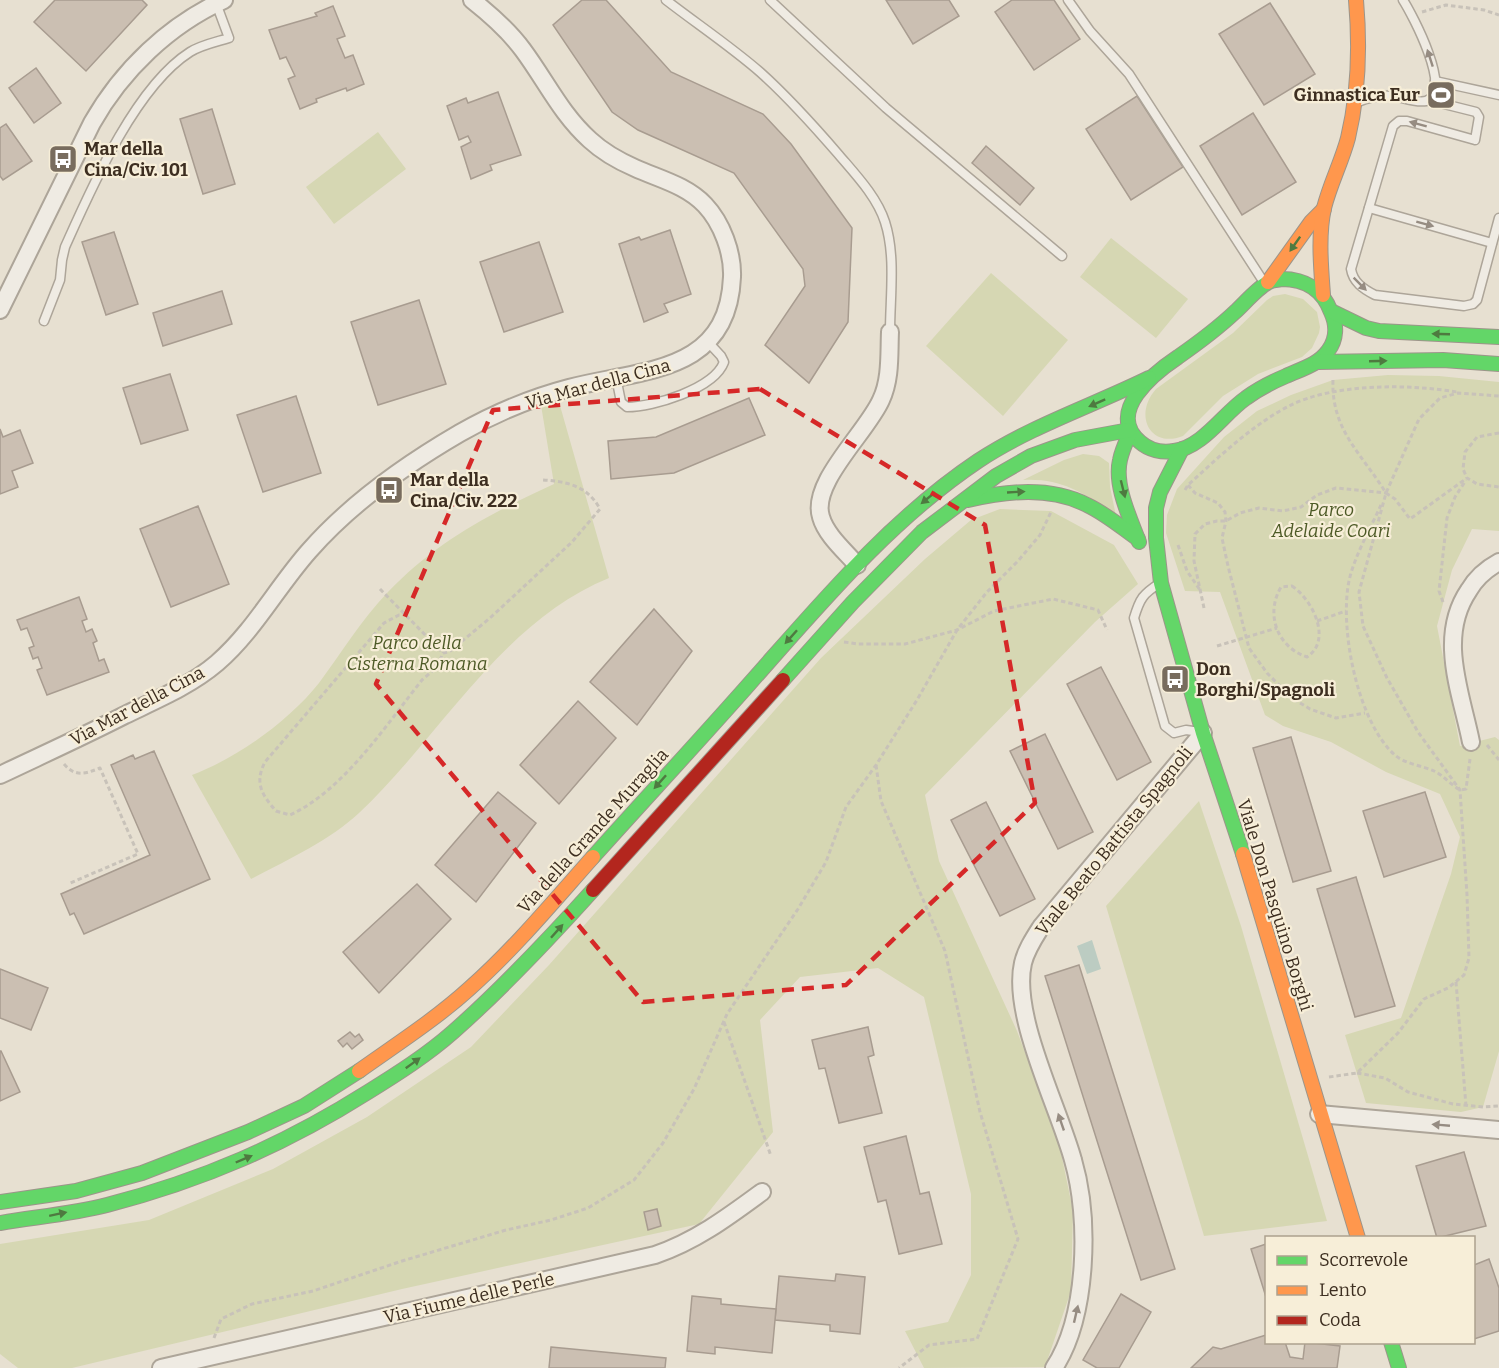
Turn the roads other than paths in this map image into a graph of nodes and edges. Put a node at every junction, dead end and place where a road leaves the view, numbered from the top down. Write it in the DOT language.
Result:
graph roads {
  1 [pos="472,0"];
  2 [pos="666,0"];
  3 [pos="770,0"];
  4 [pos="1068,0"];
  5 [pos="1356,0"];
  6 [pos="1403,0"];
  7 [pos="220,2"];
  8 [pos="1435,81"];
  9 [pos="1499,95"];
  10 [pos="1428,100"];
  11 [pos="1354,103"];
  12 [pos="1369,208"];
  13 [pos="1324,209"];
  14 [pos="1499,218"];
  15 [pos="1492,243"];
  16 [pos="1062,256"];
  17 [pos="1266,283"];
  18 [pos="1323,295"];
  19 [pos="0,310"];
  20 [pos="1333,312"];
  21 [pos="44,321"];
  22 [pos="890,332"];
  23 [pos="1499,338"];
  24 [pos="708,342"];
  25 [pos="1319,362"];
  26 [pos="1499,364"];
  27 [pos="616,377"];
  28 [pos="1149,378"];
  29 [pos="1130,431"];
  30 [pos="1182,449"];
  31 [pos="958,503"];
  32 [pos="1138,539"];
  33 [pos="1499,562"];
  34 [pos="857,565"];
  35 [pos="1161,583"];
  36 [pos="1203,733"];
  37 [pos="1471,742"];
  38 [pos="0,776"];
  39 [pos="1320,1114"];
  40 [pos="1499,1130"];
  41 [pos="762,1192"];
  42 [pos="0,1202"];
  43 [pos="0,1223"];
  44 [pos="1357,1236"];
  45 [pos="1392,1344"];
  46 [pos="161,1368"];
  47 [pos="1054,1368"];
  48 [pos="1399,1368"];
  1 -- 24 [label="street, Via Mar della Cina"];
  2 -- 22 [label="lane"];
  3 -- 16 [label="lane"];
  4 -- 17 [label="lane"];
  5 -- 11 [label="street"];
  8 -- 6 [label="lane, one-way"];
  7 -- 19 [label="street"];
  7 -- 21 [label="lane"];
  8 -- 9 [label="lane"];
  8 -- 10 [label="lane"];
  10 -- 11 [label="lane"];
  10 -- 12 [label="lane, one-way"];
  11 -- 13 [label="street"];
  12 -- 15 [label="lane, one-way"];
  12 -- 15 [label="lane, one-way"];
  13 -- 17 [label="street, one-way"];
  13 -- 18 [label="street"];
  14 -- 15 [label="lane"];
  17 -- 18 [label="street"];
  17 -- 28 [label="street"];
  18 -- 20 [label="street"];
  23 -- 20 [label="street, one-way"];
  20 -- 25 [label="street"];
  22 -- 34 [label="street"];
  24 -- 27 [label="street, Via Mar della Cina"];
  24 -- 27 [label="lane"];
  25 -- 26 [label="street, one-way"];
  25 -- 30 [label="street"];
  27 -- 38 [label="street, Via Mar della Cina"];
  28 -- 29 [label="street, Viale Don Pasquino Borghi"];
  28 -- 34 [label="street, Via della Grande Muraglia, one-way"];
  29 -- 30 [label="street"];
  29 -- 31 [label="street"];
  29 -- 32 [label="street, Viale Don Pasquino Borghi, one-way"];
  30 -- 35 [label="street, Viale Don Pasquino Borghi"];
  31 -- 32 [label="street, one-way"];
  43 -- 31 [label="street, one-way"];
  32 -- 35 [label="street, Viale Don Pasquino Borghi"];
  33 -- 37 [label="street"];
  34 -- 42 [label="street, Via della Grande Muraglia, one-way"];
  35 -- 36 [label="street, Viale Don Pasquino Borghi"];
  35 -- 36 [label="lane"];
  36 -- 39 [label="street, Viale Don Pasquino Borghi"];
  47 -- 36 [label="street, Viale Beato Battista Spagnoli, one-way"];
  40 -- 39 [label="street, one-way"];
  39 -- 44 [label="street, Viale Don Pasquino Borghi"];
  41 -- 46 [label="street, Via Fiume delle Perle"];
  45 -- 48 [label="street"];
}
